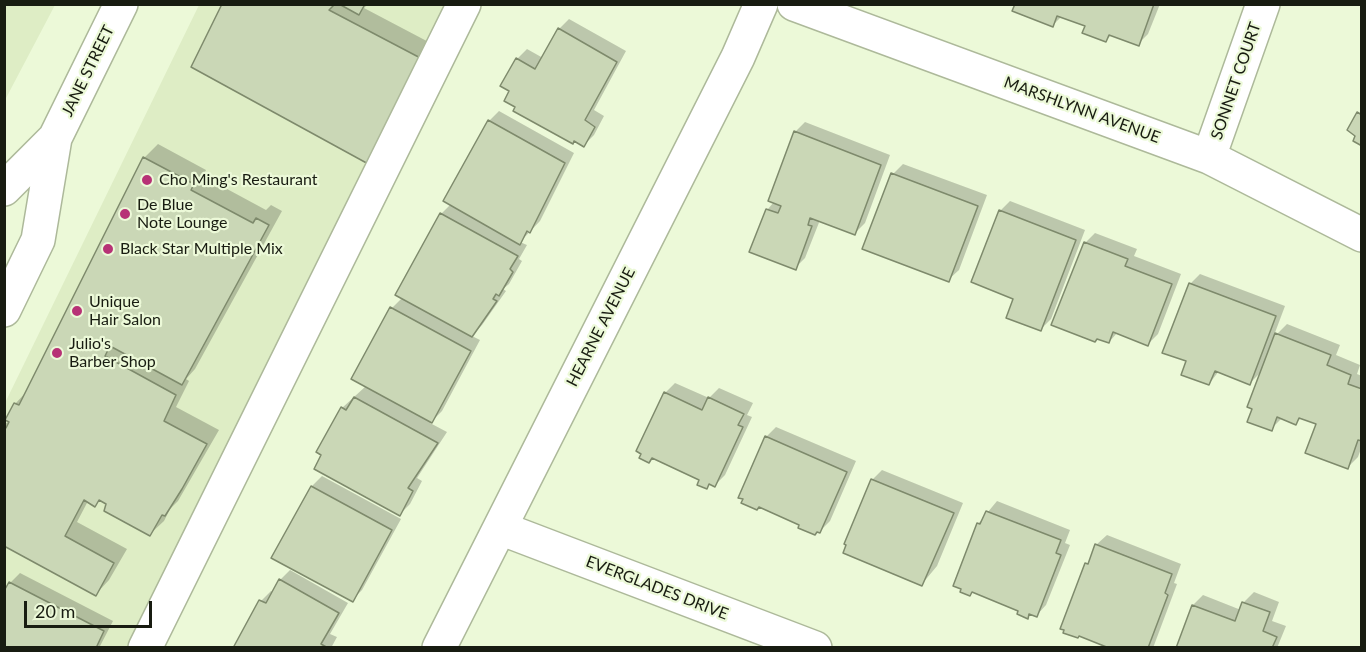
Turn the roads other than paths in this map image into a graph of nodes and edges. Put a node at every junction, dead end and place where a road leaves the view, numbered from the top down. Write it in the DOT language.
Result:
graph roads {
  1 [pos="464,4"];
  2 [pos="761,4"];
  3 [pos="794,4"];
  4 [pos="1263,4"];
  5 [pos="117,6"];
  6 [pos="55,138"];
  7 [pos="1209,157"];
  8 [pos="4,189"];
  9 [pos="1362,234"];
  10 [pos="4,310"];
  11 [pos="500,528"];
  12 [pos="146,648"];
  13 [pos="439,648"];
  14 [pos="815,648"];
  1 -- 12 [label="street"];
  2 -- 11 [label="street, HEARNE AVENUE"];
  3 -- 7 [label="street, MARSHLYNN AVENUE"];
  4 -- 7 [label="street, SONNET COURT"];
  5 -- 6 [label="street, JANE STREET"];
  6 -- 8 [label="street, JANE STREET"];
  6 -- 10 [label="street, JANE STREET"];
  7 -- 9 [label="street, MARSHLYNN AVENUE"];
  11 -- 13 [label="street, HEARNE AVENUE"];
  11 -- 14 [label="street, EVERGLADES DRIVE"];
}
